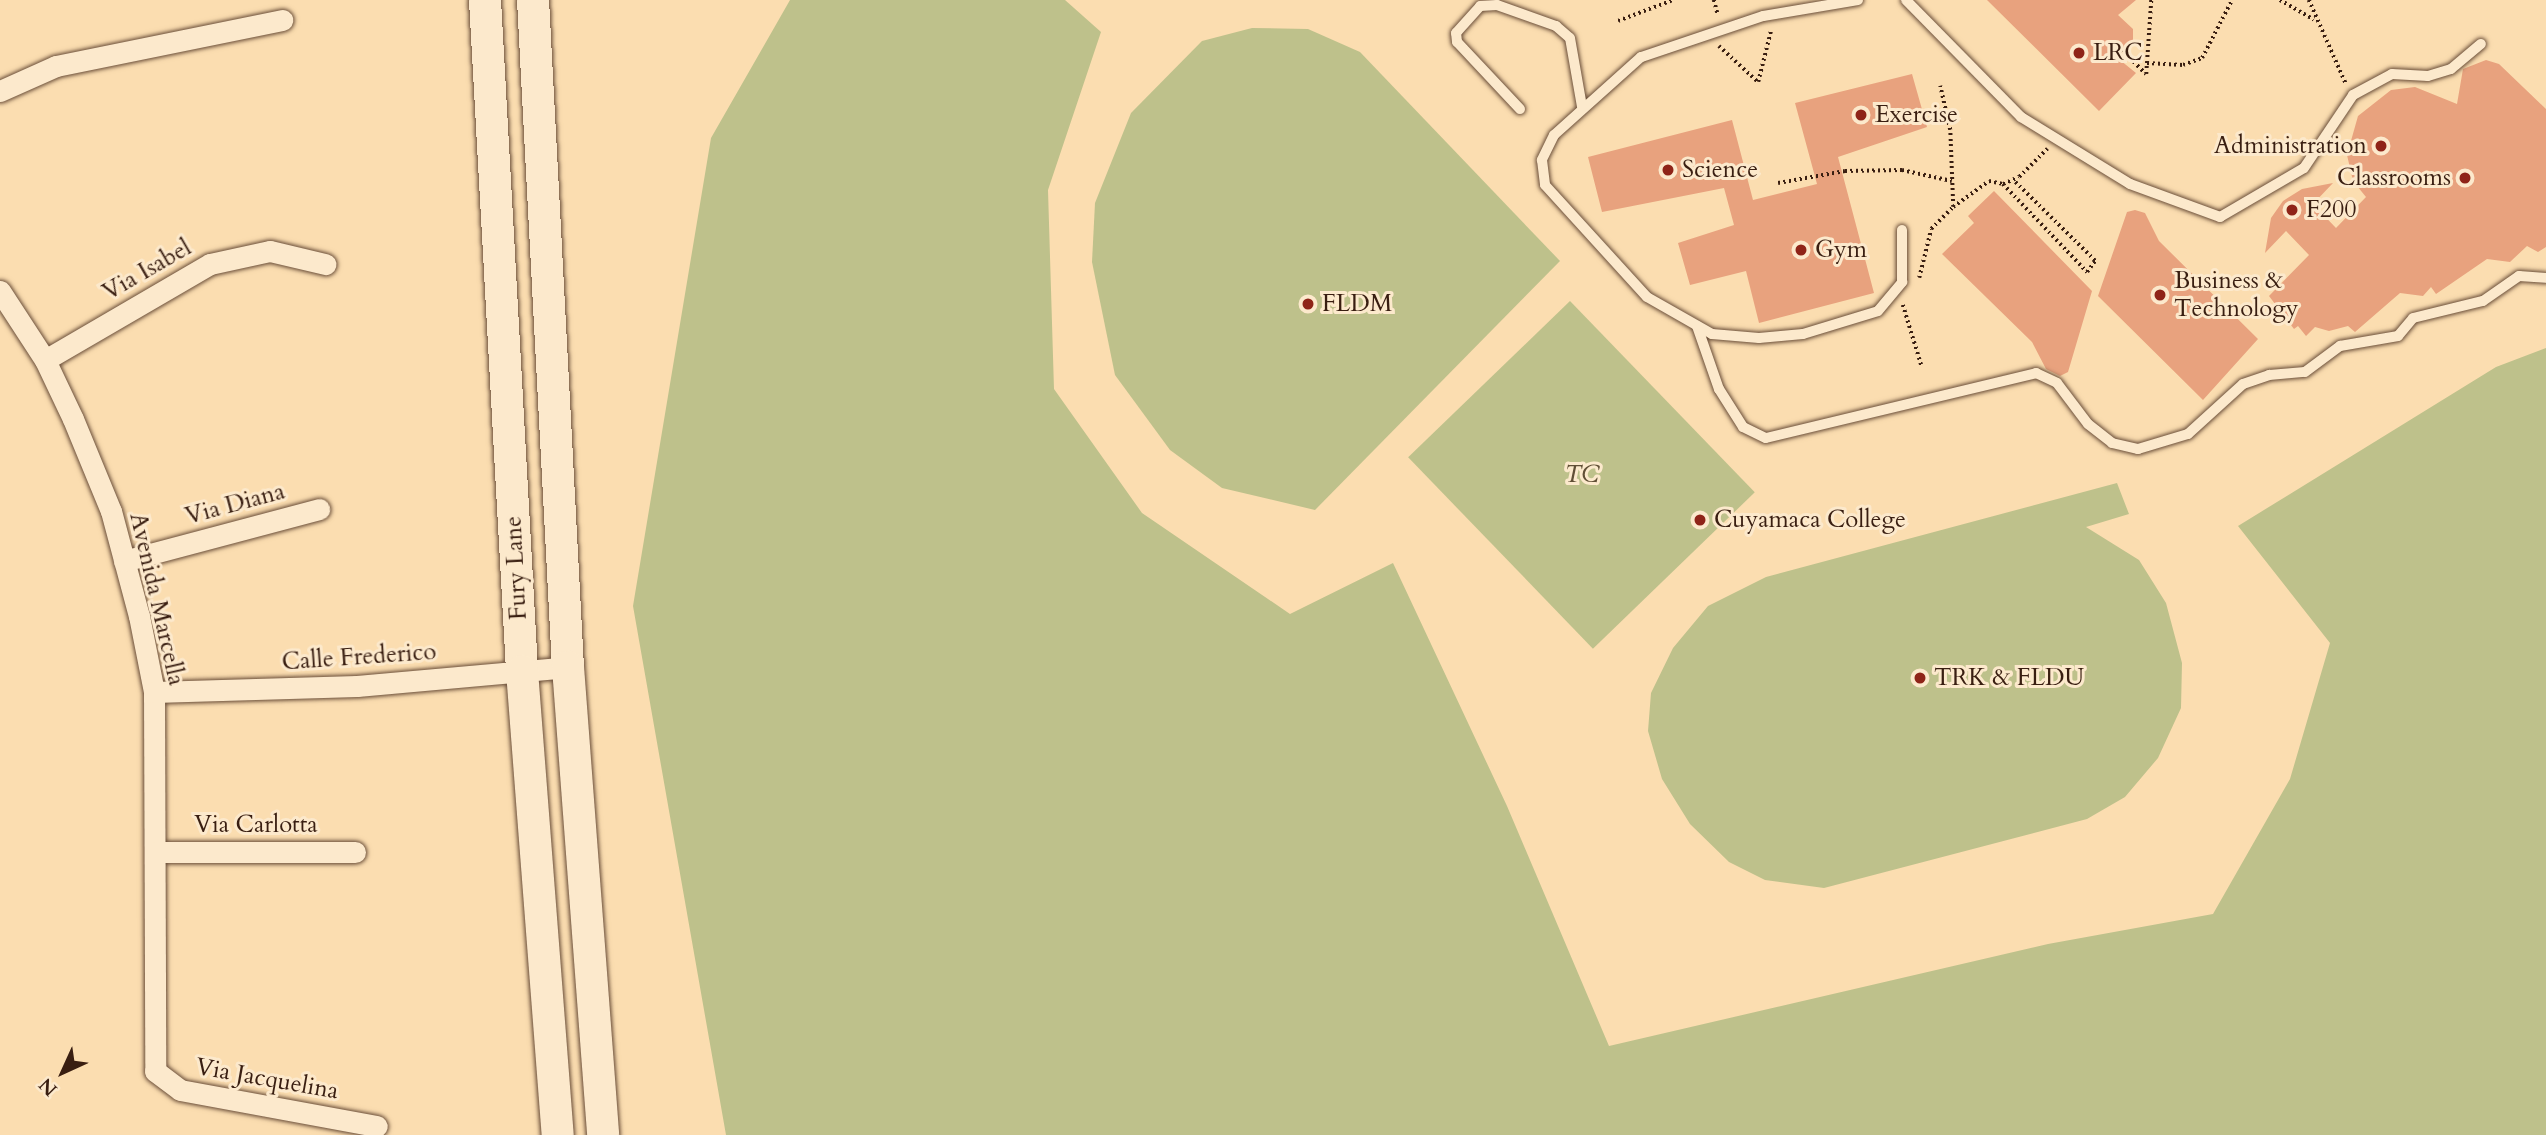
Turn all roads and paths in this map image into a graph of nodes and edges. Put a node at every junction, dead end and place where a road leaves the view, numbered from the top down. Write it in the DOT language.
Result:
graph roads {
  1 [pos="485,0"];
  2 [pos="533,0"];
  3 [pos="1673,0"];
  4 [pos="1858,0"];
  5 [pos="1906,0"];
  6 [pos="2151,0"];
  7 [pos="2232,0"];
  8 [pos="2280,0"];
  9 [pos="2309,0"];
  10 [pos="1775,14"];
  11 [pos="282,20"];
  12 [pos="1618,21"];
  13 [pos="2316,21"];
  14 [pos="1702,33"];
  15 [pos="2481,44"];
  16 [pos="2122,50"];
  17 [pos="2147,63"];
  18 [pos="1940,86"];
  19 [pos="0,91"];
  20 [pos="2353,95"];
  21 [pos="1582,107"];
  22 [pos="1520,109"];
  23 [pos="2055,140"];
  24 [pos="2012,180"];
  25 [pos="1952,181"];
  26 [pos="1778,183"];
  27 [pos="2003,184"];
  28 [pos="1953,207"];
  29 [pos="1902,230"];
  30 [pos="325,264"];
  31 [pos="2546,278"];
  32 [pos="1915,288"];
  33 [pos="0,291"];
  34 [pos="1892,294"];
  35 [pos="1909,297"];
  36 [pos="1903,305"];
  37 [pos="1697,326"];
  38 [pos="45,360"];
  39 [pos="1922,367"];
  40 [pos="319,509"];
  41 [pos="124,561"];
  42 [pos="568,667"];
  43 [pos="522,671"];
  44 [pos="154,692"];
  45 [pos="157,852"];
  46 [pos="355,852"];
  47 [pos="155,1071"];
  48 [pos="377,1126"];
  49 [pos="558,1135"];
  50 [pos="603,1135"];
  1 -- 43 [label="main road, Fury Lane"];
  2 -- 42 [label="main road, Fury Lane"];
  3 -- 12 [label="path"];
  4 -- 10 [label="lane"];
  5 -- 23 [label="lane"];
  6 -- 17 [label="path"];
  7 -- 17 [label="path"];
  8 -- 13 [label="path"];
  9 -- 13 [label="path"];
  10 -- 14 [label="lane"];
  10 -- 14 [label="path"];
  11 -- 19 [label="street"];
  13 -- 20 [label="path"];
  14 -- 21 [label="lane"];
  15 -- 20 [label="lane"];
  16 -- 17 [label="path"];
  18 -- 25 [label="path"];
  20 -- 23 [label="lane"];
  21 -- 22 [label="lane"];
  21 -- 37 [label="lane"];
  23 -- 24 [label="path"];
  24 -- 27 [label="path"];
  24 -- 27 [label="path"];
  25 -- 26 [label="path"];
  25 -- 28 [label="path"];
  27 -- 28 [label="path"];
  28 -- 32 [label="path"];
  29 -- 34 [label="lane"];
  30 -- 38 [label="street, Via Isabel"];
  31 -- 37 [label="lane"];
  33 -- 38 [label="street, Avenida Marcella"];
  34 -- 36 [label="path"];
  34 -- 37 [label="lane"];
  35 -- 36 [label="path"];
  36 -- 39 [label="path"];
  38 -- 41 [label="street, Avenida Marcella"];
  40 -- 41 [label="street, Via Diana"];
  41 -- 44 [label="street, Avenida Marcella"];
  42 -- 43 [label="street, Calle Frederico"];
  42 -- 50 [label="main road, Fury Lane"];
  43 -- 44 [label="street, Calle Frederico"];
  43 -- 49 [label="main road, Fury Lane"];
  44 -- 45 [label="street, Avenida Marcella"];
  45 -- 46 [label="street, Via Carlotta"];
  45 -- 47 [label="street, Avenida Marcella"];
  47 -- 48 [label="street, Via Jacquelina"];
}
